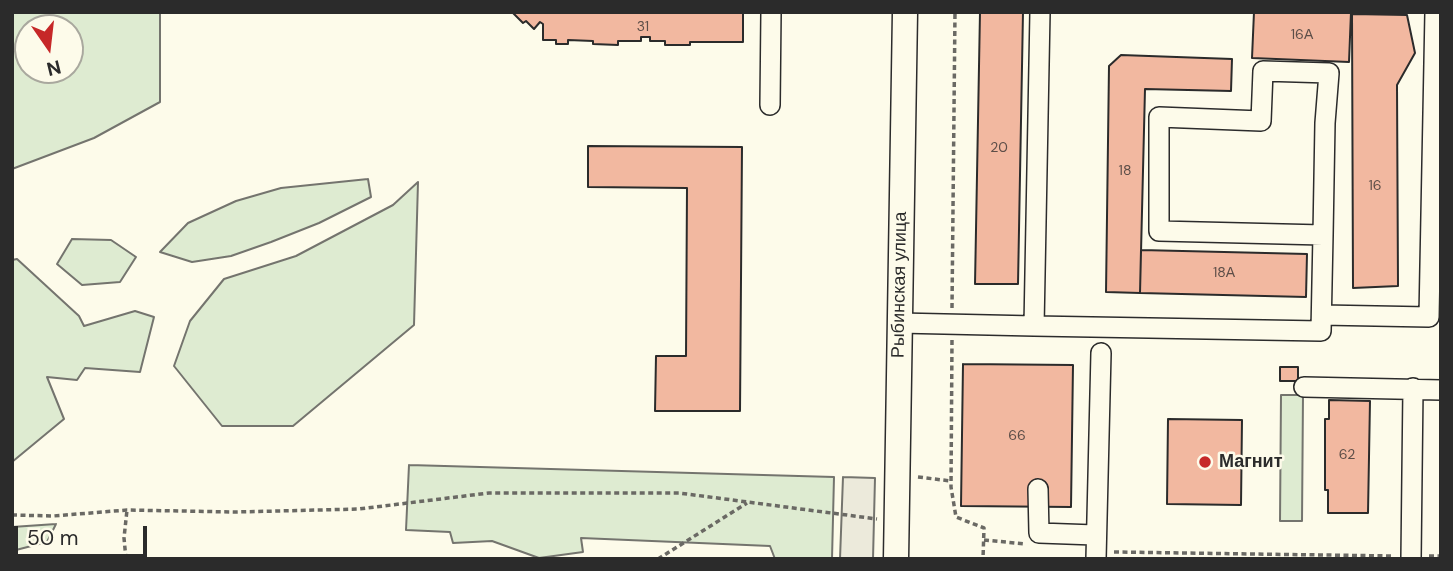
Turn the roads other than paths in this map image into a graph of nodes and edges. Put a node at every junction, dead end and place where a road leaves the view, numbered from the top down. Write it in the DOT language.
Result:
graph roads {
  1 [pos="771,12"];
  2 [pos="905,12"];
  3 [pos="1040,12"];
  4 [pos="1435,12"];
  5 [pos="770,105"];
  6 [pos="1323,236"];
  7 [pos="1322,315"];
  8 [pos="899,323"];
  9 [pos="1034,326"];
  10 [pos="1101,353"];
  11 [pos="1304,387"];
  12 [pos="1413,388"];
  13 [pos="1441,390"];
  14 [pos="1038,489"];
  15 [pos="1096,549"];
  16 [pos="1411,557"];
  17 [pos="896,559"];
  1 -- 5 [label="lane"];
  2 -- 8 [label="main road, Рыбинская улица"];
  3 -- 9 [label="lane"];
  4 -- 7 [label="lane"];
  6 -- 6 [label="lane"];
  6 -- 7 [label="lane"];
  7 -- 9 [label="lane"];
  8 -- 9 [label="lane"];
  8 -- 17 [label="main road, Рыбинская улица"];
  10 -- 15 [label="lane"];
  11 -- 12 [label="lane"];
  12 -- 13 [label="lane"];
  12 -- 16 [label="lane"];
  14 -- 15 [label="lane"];
}
